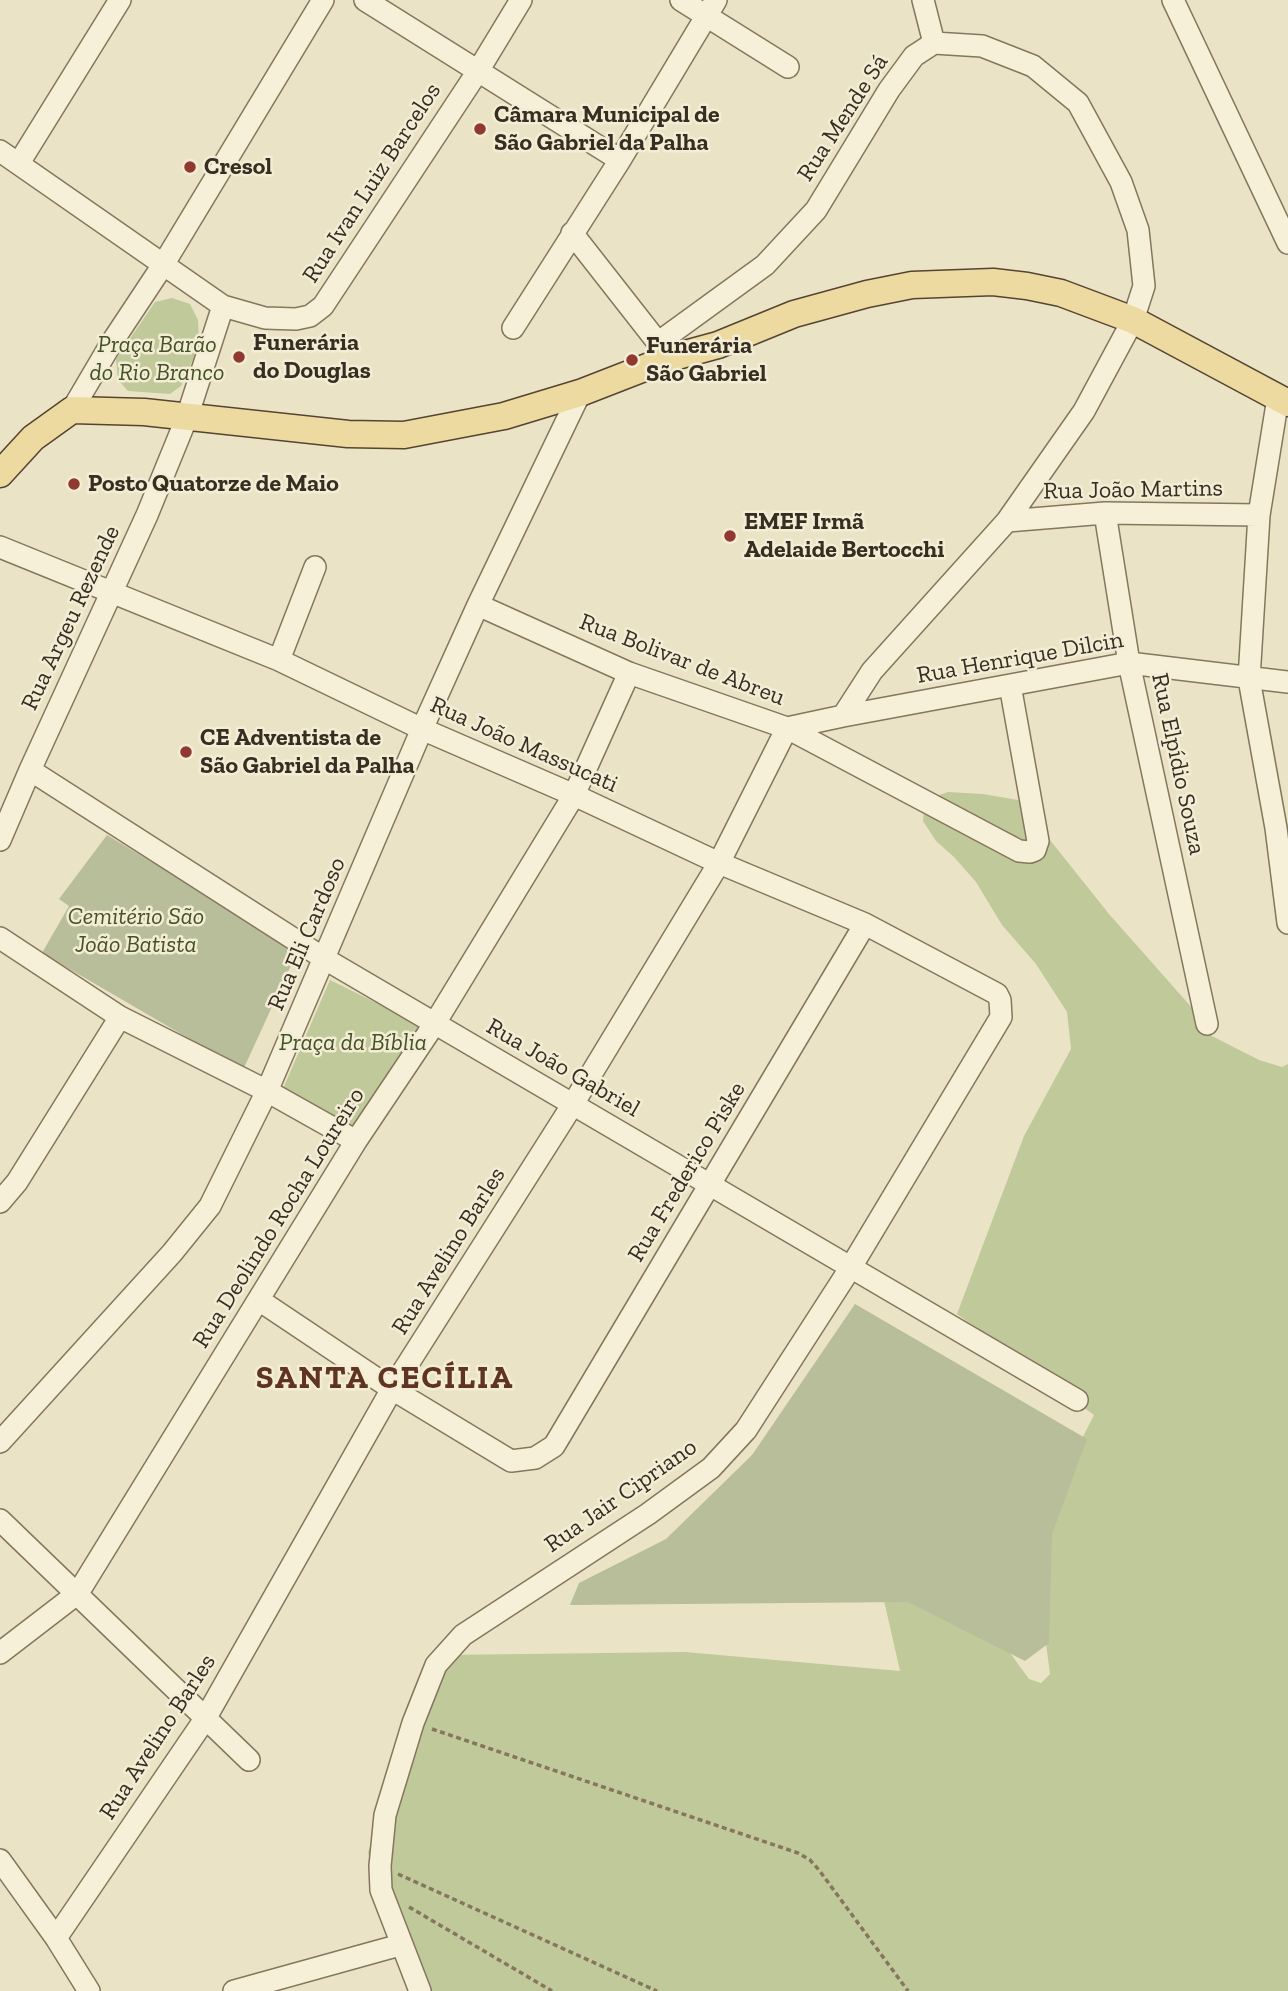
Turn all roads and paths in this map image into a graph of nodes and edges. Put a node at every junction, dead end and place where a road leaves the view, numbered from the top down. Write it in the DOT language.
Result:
graph roads {
  1 [pos="120,0"];
  2 [pos="323,0"];
  3 [pos="365,0"];
  4 [pos="521,0"];
  5 [pos="681,0"];
  6 [pos="923,0"];
  7 [pos="1172,0"];
  8 [pos="711,8"];
  9 [pos="934,43"];
  10 [pos="788,67"];
  11 [pos="478,71"];
  12 [pos="0,151"];
  13 [pos="620,160"];
  14 [pos="19,163"];
  15 [pos="572,233"];
  16 [pos="1288,243"];
  17 [pos="163,265"];
  18 [pos="223,306"];
  19 [pos="1133,320"];
  20 [pos="513,328"];
  21 [pos="664,350"];
  22 [pos="580,393"];
  23 [pos="1283,401"];
  24 [pos="72,410"];
  25 [pos="187,417"];
  26 [pos="0,474"];
  27 [pos="1105,513"];
  28 [pos="1259,515"];
  29 [pos="1007,521"];
  30 [pos="0,547"];
  31 [pos="315,568"];
  32 [pos="111,591"];
  33 [pos="478,605"];
  34 [pos="279,660"];
  35 [pos="1129,663"];
  36 [pos="629,673"];
  37 [pos="1249,679"];
  38 [pos="1288,682"];
  39 [pos="1010,685"];
  40 [pos="843,716"];
  41 [pos="787,728"];
  42 [pos="422,729"];
  43 [pos="30,770"];
  44 [pos="574,794"];
  45 [pos="1282,829"];
  46 [pos="0,840"];
  47 [pos="719,863"];
  48 [pos="1288,923"];
  49 [pos="865,924"];
  50 [pos="0,938"];
  51 [pos="325,958"];
  52 [pos="120,1017"];
  53 [pos="1001,1017"];
  54 [pos="435,1023"];
  55 [pos="1207,1024"];
  56 [pos="267,1091"];
  57 [pos="573,1104"];
  58 [pos="356,1141"];
  59 [pos="709,1184"];
  60 [pos="0,1202"];
  61 [pos="851,1267"];
  62 [pos="259,1300"];
  63 [pos="392,1389"];
  64 [pos="1077,1400"];
  65 [pos="0,1442"];
  66 [pos="0,1520"];
  67 [pos="78,1593"];
  68 [pos="0,1653"];
  69 [pos="205,1719"];
  70 [pos="413,1723"];
  71 [pos="249,1760"];
  72 [pos="0,1860"];
  73 [pos="380,1866"];
  74 [pos="381,1890"];
  75 [pos="56,1938"];
  76 [pos="400,1945"];
  77 [pos="262,1987"];
  78 [pos="89,1991"];
  79 [pos="234,1991"];
  80 [pos="420,1991"];
  81 [pos="552,1991"];
  82 [pos="657,1991"];
  83 [pos="908,1991"];
  1 -- 14 [label="street"];
  2 -- 17 [label="street"];
  3 -- 11 [label="street"];
  4 -- 11 [label="street, Rua Ivan Luiz Barcelos"];
  5 -- 8 [label="street"];
  6 -- 9 [label="street"];
  7 -- 16 [label="street"];
  8 -- 10 [label="street"];
  8 -- 13 [label="street"];
  9 -- 19 [label="street"];
  9 -- 21 [label="street, Rua Mende Sá"];
  11 -- 13 [label="street"];
  11 -- 18 [label="street, Rua Ivan Luiz Barcelos"];
  12 -- 14 [label="street"];
  13 -- 15 [label="street"];
  14 -- 17 [label="street"];
  15 -- 20 [label="street"];
  15 -- 21 [label="street"];
  17 -- 18 [label="street"];
  17 -- 24 [label="street"];
  18 -- 25 [label="street"];
  19 -- 21 [label="main road"];
  19 -- 23 [label="main road"];
  19 -- 29 [label="street"];
  21 -- 22 [label="main road"];
  22 -- 25 [label="main road"];
  22 -- 33 [label="street, Rua Eli Cardoso"];
  23 -- 28 [label="street"];
  24 -- 25 [label="main road"];
  24 -- 26 [label="main road"];
  25 -- 32 [label="street, Rua Argeu Rezende"];
  27 -- 28 [label="street, Rua João Martins"];
  27 -- 29 [label="street, Rua João Martins"];
  27 -- 35 [label="street, Rua Elpídio Souza"];
  28 -- 37 [label="street"];
  29 -- 40 [label="street"];
  30 -- 32 [label="street, Rua João Massucati"];
  31 -- 34 [label="street"];
  32 -- 34 [label="street, Rua João Massucati"];
  32 -- 43 [label="street, Rua Argeu Rezende"];
  33 -- 36 [label="street, Rua Bolivar de Abreu"];
  33 -- 42 [label="street, Rua Eli Cardoso"];
  34 -- 42 [label="street, Rua João Massucati"];
  35 -- 37 [label="street, Rua Henrique Dilcin"];
  35 -- 39 [label="street, Rua Henrique Dilcin"];
  35 -- 55 [label="street, Rua Elpídio Souza"];
  36 -- 41 [label="street, Rua Bolivar de Abreu"];
  36 -- 44 [label="street, Rua Deolindo Rocha Loureiro"];
  37 -- 38 [label="street, Rua Henrique Dilcin"];
  37 -- 45 [label="street"];
  39 -- 40 [label="street, Rua Henrique Dilcin"];
  39 -- 41 [label="street"];
  40 -- 41 [label="street, Rua Bolivar de Abreu"];
  41 -- 47 [label="street, Rua Avelino Barles"];
  42 -- 44 [label="street, Rua João Massucati"];
  42 -- 51 [label="street, Rua Eli Cardoso"];
  43 -- 46 [label="street, Rua Argeu Rezende"];
  43 -- 51 [label="street, Rua João Gabriel"];
  44 -- 47 [label="street, Rua João Massucati"];
  44 -- 54 [label="street, Rua Deolindo Rocha Loureiro"];
  45 -- 48 [label="street"];
  47 -- 49 [label="street, Rua João Massucati"];
  47 -- 57 [label="street, Rua Avelino Barles"];
  49 -- 53 [label="street, Rua João Massucati"];
  49 -- 59 [label="street, Rua Frederico Piske"];
  50 -- 52 [label="street"];
  51 -- 54 [label="street, Rua João Gabriel"];
  51 -- 56 [label="street, Rua Eli Cardoso"];
  52 -- 56 [label="street"];
  52 -- 60 [label="street"];
  53 -- 61 [label="street, Rua Jair Cipriano"];
  54 -- 57 [label="street, Rua João Gabriel"];
  54 -- 58 [label="street, Rua Deolindo Rocha Loureiro"];
  56 -- 58 [label="street"];
  56 -- 65 [label="street, Rua Eli Cardoso"];
  57 -- 59 [label="street, Rua João Gabriel"];
  57 -- 63 [label="street, Rua Avelino Barles"];
  58 -- 62 [label="street, Rua Deolindo Rocha Loureiro"];
  59 -- 61 [label="street, Rua João Gabriel"];
  59 -- 63 [label="street, Rua Frederico Piske"];
  61 -- 64 [label="street, Rua João Gabriel"];
  61 -- 70 [label="street, Rua Jair Cipriano"];
  62 -- 63 [label="street"];
  62 -- 67 [label="street, Rua Deolindo Rocha Loureiro"];
  63 -- 69 [label="street, Rua Avelino Barles"];
  66 -- 67 [label="street"];
  67 -- 68 [label="street, Rua Deolindo Rocha Loureiro"];
  67 -- 69 [label="street"];
  69 -- 71 [label="street"];
  69 -- 75 [label="street, Rua Avelino Barles"];
  70 -- 73 [label="street, Rua Jair Cipriano"];
  70 -- 83 [label="path"];
  72 -- 75 [label="street"];
  73 -- 74 [label="street, Rua Jair Cipriano"];
  73 -- 82 [label="path"];
  74 -- 76 [label="street, Rua Jair Cipriano"];
  74 -- 81 [label="path"];
  75 -- 78 [label="street"];
  76 -- 77 [label="street"];
  76 -- 80 [label="street, Rua Jair Cipriano"];
  77 -- 79 [label="street"];
}
